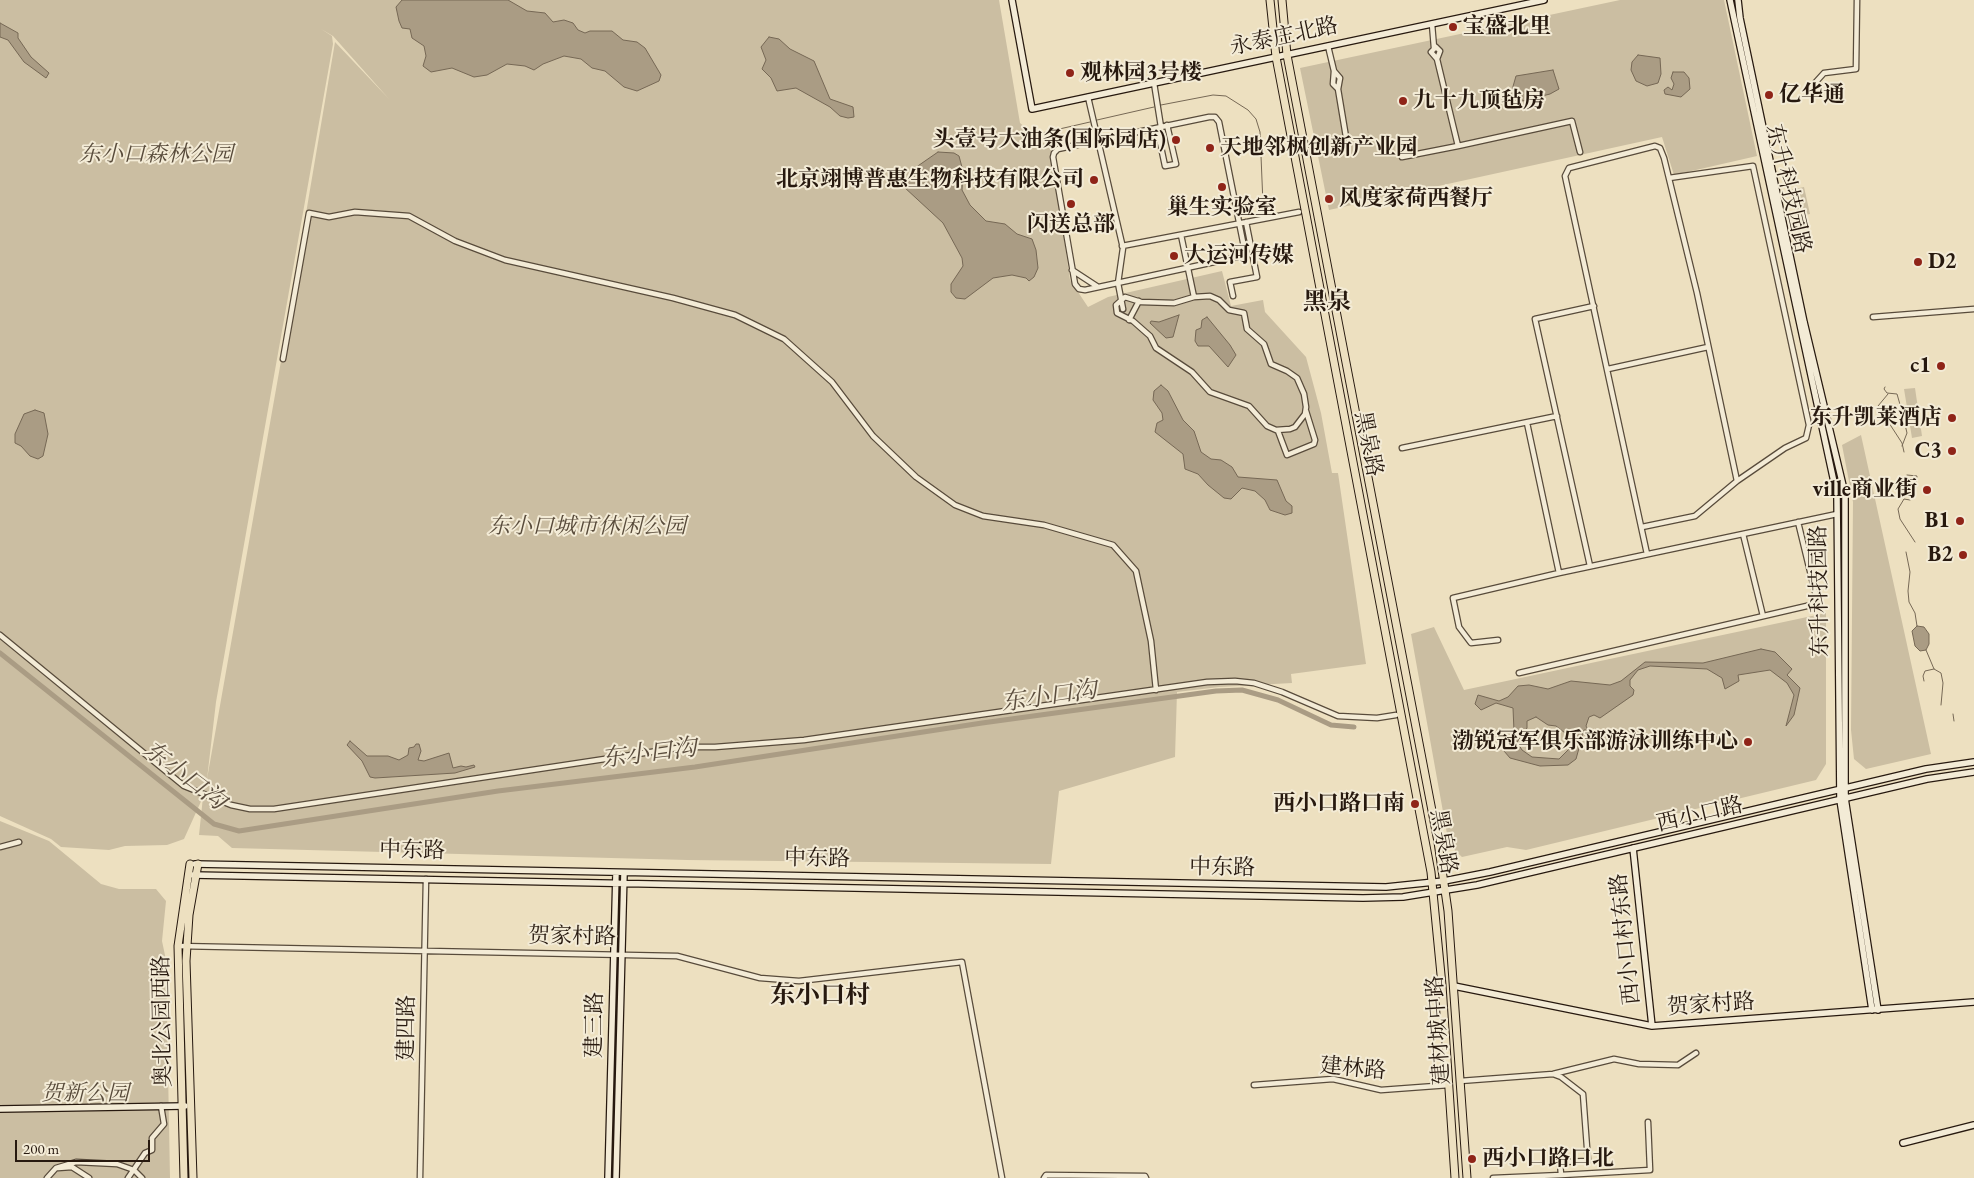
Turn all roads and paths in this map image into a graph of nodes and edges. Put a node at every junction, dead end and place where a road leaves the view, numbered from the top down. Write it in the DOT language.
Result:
graph roads {
  1 [pos="1012,0"];
  2 [pos="1270,0"];
  3 [pos="1282,0"];
  4 [pos="1544,0"];
  5 [pos="1730,0"];
  6 [pos="1738,0"];
  7 [pos="1858,0"];
  8 [pos="1432,24"];
  9 [pos="1328,46"];
  10 [pos="1287,55"];
  11 [pos="1276,57"];
  12 [pos="1154,83"];
  13 [pos="1814,84"];
  14 [pos="1088,97"];
  15 [pos="1167,125"];
  16 [pos="1159,127"];
  17 [pos="1346,137"];
  18 [pos="1098,140"];
  19 [pos="1458,146"];
  20 [pos="1580,152"];
  21 [pos="1402,157"];
  22 [pos="1669,178"];
  23 [pos="1299,212"];
  24 [pos="1246,222"];
  25 [pos="1240,224"];
  26 [pos="1181,235"];
  27 [pos="1122,246"];
  28 [pos="1188,268"];
  29 [pos="1072,270"];
  30 [pos="1118,283"];
  31 [pos="1098,288"];
  32 [pos="1233,296"];
  33 [pos="1194,297"];
  34 [pos="1121,299"];
  35 [pos="1139,301"];
  36 [pos="1594,306"];
  37 [pos="1123,309"];
  38 [pos="1974,309"];
  39 [pos="1873,317"];
  40 [pos="1129,320"];
  41 [pos="1708,347"];
  42 [pos="283,358"];
  43 [pos="1608,369"];
  44 [pos="1305,410"];
  45 [pos="1557,416"];
  46 [pos="1527,423"];
  47 [pos="1278,430"];
  48 [pos="1402,448"];
  49 [pos="1737,481"];
  50 [pos="1837,514"];
  51 [pos="1798,522"];
  52 [pos="1642,527"];
  53 [pos="1743,534"];
  54 [pos="1647,554"];
  55 [pos="1590,566"];
  56 [pos="1559,573"];
  57 [pos="1763,616"];
  58 [pos="0,636"];
  59 [pos="1498,640"];
  60 [pos="1519,673"];
  61 [pos="1156,690"];
  62 [pos="1396,715"];
  63 [pos="1974,762"];
  64 [pos="1974,772"];
  65 [pos="1842,789"];
  66 [pos="1842,799"];
  67 [pos="19,842"];
  68 [pos="0,847"];
  69 [pos="1634,848"];
  70 [pos="190,864"];
  71 [pos="198,864"];
  72 [pos="616,873"];
  73 [pos="624,873"];
  74 [pos="188,875"];
  75 [pos="196,875"];
  76 [pos="426,879"];
  77 [pos="1444,881"];
  78 [pos="1432,882"];
  79 [pos="616,883"];
  80 [pos="623,883"];
  81 [pos="1445,892"];
  82 [pos="1434,893"];
  83 [pos="178,946"];
  84 [pos="186,946"];
  85 [pos="424,951"];
  86 [pos="614,955"];
  87 [pos="622,955"];
  88 [pos="1454,986"];
  89 [pos="1974,1002"];
  90 [pos="1875,1010"];
  91 [pos="1652,1026"];
  92 [pos="1696,1053"];
  93 [pos="1552,1074"];
  94 [pos="1460,1081"];
  95 [pos="1254,1084"];
  96 [pos="1449,1085"];
  97 [pos="161,1106"];
  98 [pos="186,1106"];
  99 [pos="0,1109"];
  100 [pos="1648,1122"];
  101 [pos="1974,1126"];
  102 [pos="1903,1143"];
  103 [pos="56,1168"];
  104 [pos="134,1170"];
  105 [pos="1561,1175"];
  106 [pos="47,1178"];
  107 [pos="89,1178"];
  108 [pos="128,1178"];
  109 [pos="142,1178"];
  110 [pos="184,1178"];
  111 [pos="192,1178"];
  112 [pos="420,1178"];
  113 [pos="608,1178"];
  114 [pos="616,1178"];
  115 [pos="1002,1178"];
  116 [pos="1044,1178"];
  117 [pos="1146,1178"];
  118 [pos="1455,1178"];
  119 [pos="1467,1178"];
  120 [pos="1493,1178"];
  1 -- 14 [label="street, 永泰庄北路"];
  2 -- 11 [label="main road, 黑泉路"];
  3 -- 10 [label="main road, 黑泉路"];
  4 -- 8 [label="street, 永泰庄北路"];
  5 -- 50 [label="street, 东升科技园路"];
  6 -- 65 [label="street, 东升科技园路"];
  7 -- 13 [label="street"];
  8 -- 9 [label="street, 永泰庄北路"];
  8 -- 19 [label="street"];
  9 -- 10 [label="street, 永泰庄北路"];
  9 -- 17 [label="street"];
  10 -- 11 [label="street, 永泰庄北路"];
  10 -- 77 [label="main road, 黑泉路"];
  11 -- 12 [label="street, 永泰庄北路"];
  11 -- 78 [label="main road, 黑泉路"];
  12 -- 14 [label="street, 永泰庄北路"];
  12 -- 16 [label="street"];
  14 -- 18 [label="street"];
  15 -- 16 [label="street"];
  15 -- 16 [label="street"];
  15 -- 25 [label="street"];
  16 -- 18 [label="street"];
  18 -- 27 [label="street"];
  18 -- 29 [label="street"];
  19 -- 20 [label="street"];
  19 -- 21 [label="street"];
  22 -- 36 [label="street"];
  22 -- 41 [label="street"];
  22 -- 49 [label="street"];
  23 -- 24 [label="street"];
  24 -- 25 [label="street"];
  24 -- 32 [label="street"];
  25 -- 26 [label="street"];
  25 -- 28 [label="street"];
  26 -- 27 [label="street"];
  26 -- 28 [label="street"];
  27 -- 30 [label="street"];
  28 -- 30 [label="street"];
  28 -- 33 [label="street"];
  29 -- 31 [label="street"];
  29 -- 31 [label="street"];
  30 -- 31 [label="street"];
  30 -- 34 [label="street"];
  33 -- 35 [label="street"];
  33 -- 44 [label="street"];
  34 -- 35 [label="street"];
  34 -- 37 [label="street"];
  34 -- 40 [label="street"];
  35 -- 40 [label="street"];
  36 -- 43 [label="street"];
  36 -- 45 [label="street"];
  38 -- 39 [label="street"];
  40 -- 47 [label="street"];
  41 -- 43 [label="street"];
  41 -- 49 [label="street"];
  42 -- 61 [label="street"];
  43 -- 52 [label="street"];
  44 -- 47 [label="street"];
  44 -- 47 [label="street"];
  45 -- 46 [label="street"];
  45 -- 55 [label="street"];
  46 -- 48 [label="street"];
  46 -- 56 [label="street"];
  49 -- 52 [label="street"];
  50 -- 51 [label="street"];
  50 -- 65 [label="street, 东升科技园路"];
  51 -- 53 [label="street"];
  51 -- 57 [label="street"];
  52 -- 54 [label="street"];
  53 -- 54 [label="street"];
  53 -- 57 [label="street"];
  54 -- 55 [label="street"];
  55 -- 56 [label="street"];
  56 -- 59 [label="street"];
  57 -- 60 [label="street"];
  58 -- 61 [label="street"];
  61 -- 62 [label="street"];
  63 -- 65 [label="street, 西小口路"];
  64 -- 66 [label="street, 西小口路"];
  65 -- 66 [label="street, 东升科技园路"];
  65 -- 77 [label="street, 西小口路"];
  66 -- 69 [label="street, 西小口路"];
  66 -- 90 [label="street, 东升科技园路"];
  67 -- 68 [label="street"];
  69 -- 81 [label="street, 西小口路"];
  69 -- 91 [label="street, 西小口村东路"];
  70 -- 71 [label="street, 中东路"];
  70 -- 74 [label="main road, 奥北公园西路"];
  71 -- 72 [label="street, 中东路"];
  71 -- 75 [label="main road, 奥北公园西路"];
  72 -- 73 [label="street, 中东路"];
  72 -- 79 [label="street, 建三路"];
  73 -- 78 [label="street, 中东路"];
  73 -- 80 [label="street, 建三路"];
  74 -- 75 [label="street, 中东路"];
  74 -- 83 [label="main road, 奥北公园西路"];
  75 -- 76 [label="street, 中东路"];
  75 -- 84 [label="main road, 奥北公园西路"];
  76 -- 79 [label="street, 中东路"];
  76 -- 85 [label="street, 建四路"];
  77 -- 78 [label="street, 中东路"];
  77 -- 81 [label="main road, 建材城中路"];
  78 -- 82 [label="main road, 黑泉路"];
  79 -- 80 [label="street, 中东路"];
  79 -- 86 [label="street, 建三路"];
  80 -- 82 [label="street, 中东路"];
  80 -- 87 [label="street, 建三路"];
  81 -- 82 [label="street, 西小口路"];
  81 -- 88 [label="main road, 建材城中路"];
  82 -- 96 [label="main road, 建材城中路"];
  83 -- 84 [label="street, 贺家村路"];
  83 -- 98 [label="main road, 奥北公园西路"];
  84 -- 85 [label="street, 贺家村路"];
  84 -- 98 [label="main road, 奥北公园西路"];
  85 -- 86 [label="street, 贺家村路"];
  85 -- 112 [label="street, 建四路"];
  86 -- 87 [label="street, 贺家村路"];
  86 -- 113 [label="street, 建三路"];
  87 -- 114 [label="street, 建三路"];
  87 -- 115 [label="street, 贺家村路"];
  88 -- 91 [label="street, 贺家村路"];
  88 -- 94 [label="main road, 建材城中路"];
  89 -- 90 [label="street, 贺家村路"];
  90 -- 91 [label="street, 贺家村路"];
  92 -- 93 [label="street"];
  93 -- 94 [label="street"];
  93 -- 105 [label="street"];
  94 -- 119 [label="main road, 建材城中路"];
  95 -- 96 [label="street, 建林路"];
  96 -- 118 [label="main road, 建材城中路"];
  97 -- 98 [label="street"];
  97 -- 99 [label="street"];
  97 -- 104 [label="street"];
  98 -- 110 [label="main road, 奥北公园西路"];
  98 -- 111 [label="main road, 奥北公园西路"];
  100 -- 105 [label="street"];
  101 -- 102 [label="street"];
  103 -- 104 [label="street"];
  103 -- 106 [label="street"];
  103 -- 107 [label="street"];
  104 -- 108 [label="street"];
  104 -- 109 [label="street"];
  105 -- 120 [label="street"];
  116 -- 117 [label="street"];
}
